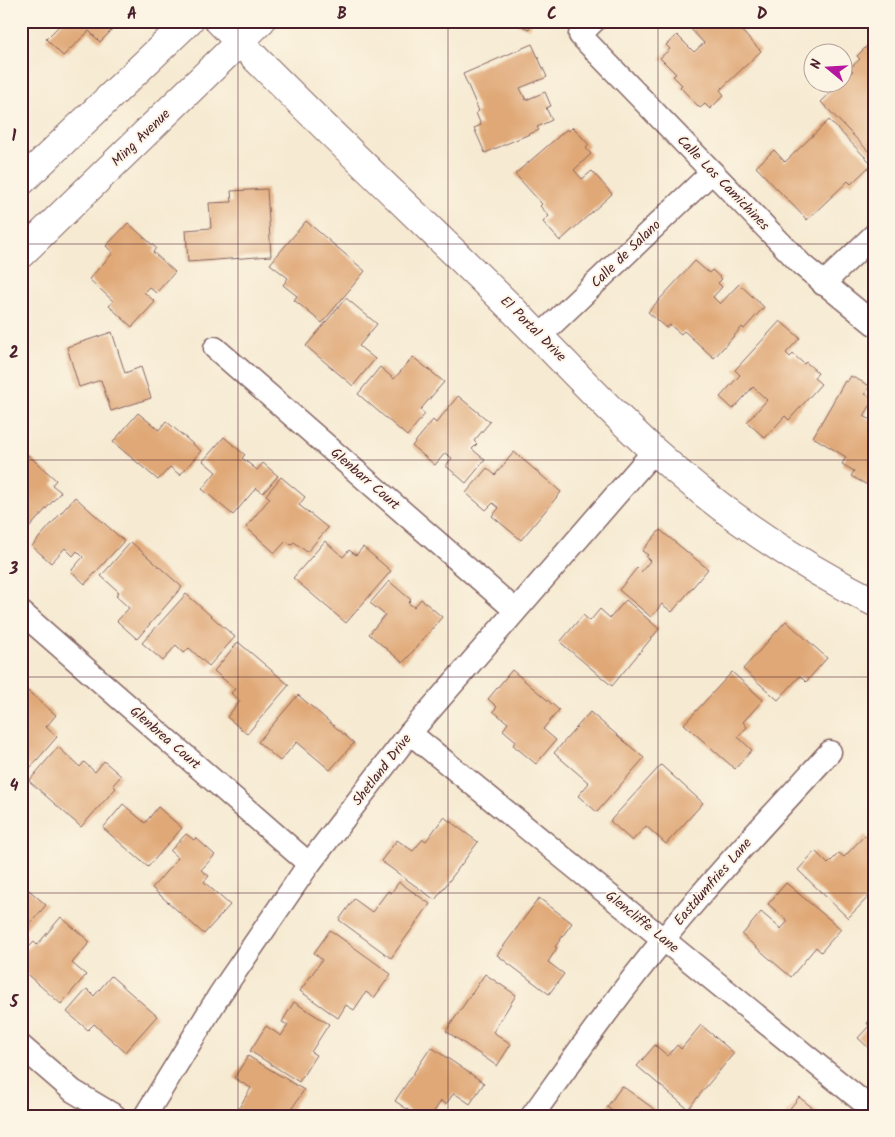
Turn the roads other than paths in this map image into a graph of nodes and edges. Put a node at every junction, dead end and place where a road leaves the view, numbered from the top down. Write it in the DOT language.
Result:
graph roads {
  1 [pos="189,21"];
  2 [pos="219,21"];
  3 [pos="261,21"];
  4 [pos="587,28"];
  5 [pos="239,42"];
  6 [pos="712,172"];
  7 [pos="21,182"];
  8 [pos="874,235"];
  9 [pos="21,254"];
  10 [pos="823,284"];
  11 [pos="874,324"];
  12 [pos="540,336"];
  13 [pos="215,348"];
  14 [pos="654,451"];
  15 [pos="874,602"];
  16 [pos="515,610"];
  17 [pos="21,612"];
  18 [pos="410,733"];
  19 [pos="830,752"];
  20 [pos="309,864"];
  21 [pos="664,939"];
  22 [pos="21,1046"];
  23 [pos="874,1111"];
  24 [pos="115,1116"];
  25 [pos="145,1116"];
  26 [pos="532,1116"];
  1 -- 7 [label="street"];
  2 -- 5 [label="street, El Portal Drive"];
  3 -- 5 [label="street, Ming Avenue"];
  4 -- 6 [label="street, Calle Los Camichines"];
  5 -- 9 [label="street, Ming Avenue"];
  5 -- 12 [label="street, El Portal Drive"];
  6 -- 10 [label="street, Calle Los Camichines"];
  6 -- 12 [label="street, Calle de Salano"];
  8 -- 10 [label="street"];
  10 -- 11 [label="street, Calle Los Camichines"];
  12 -- 14 [label="street, El Portal Drive"];
  13 -- 16 [label="street, Glenbarr Court"];
  14 -- 15 [label="street, El Portal Drive"];
  14 -- 16 [label="street, Shetland Drive"];
  16 -- 18 [label="street, Shetland Drive"];
  17 -- 20 [label="street, Glenbrea Court"];
  18 -- 20 [label="street, Shetland Drive"];
  18 -- 21 [label="street, Glencliffe Lane"];
  19 -- 21 [label="street, Eastdumfries Lane"];
  20 -- 25 [label="street, Shetland Drive"];
  21 -- 23 [label="street, Glencliffe Lane"];
  21 -- 26 [label="street, Eastdumfries Lane"];
  22 -- 24 [label="street"];
}
